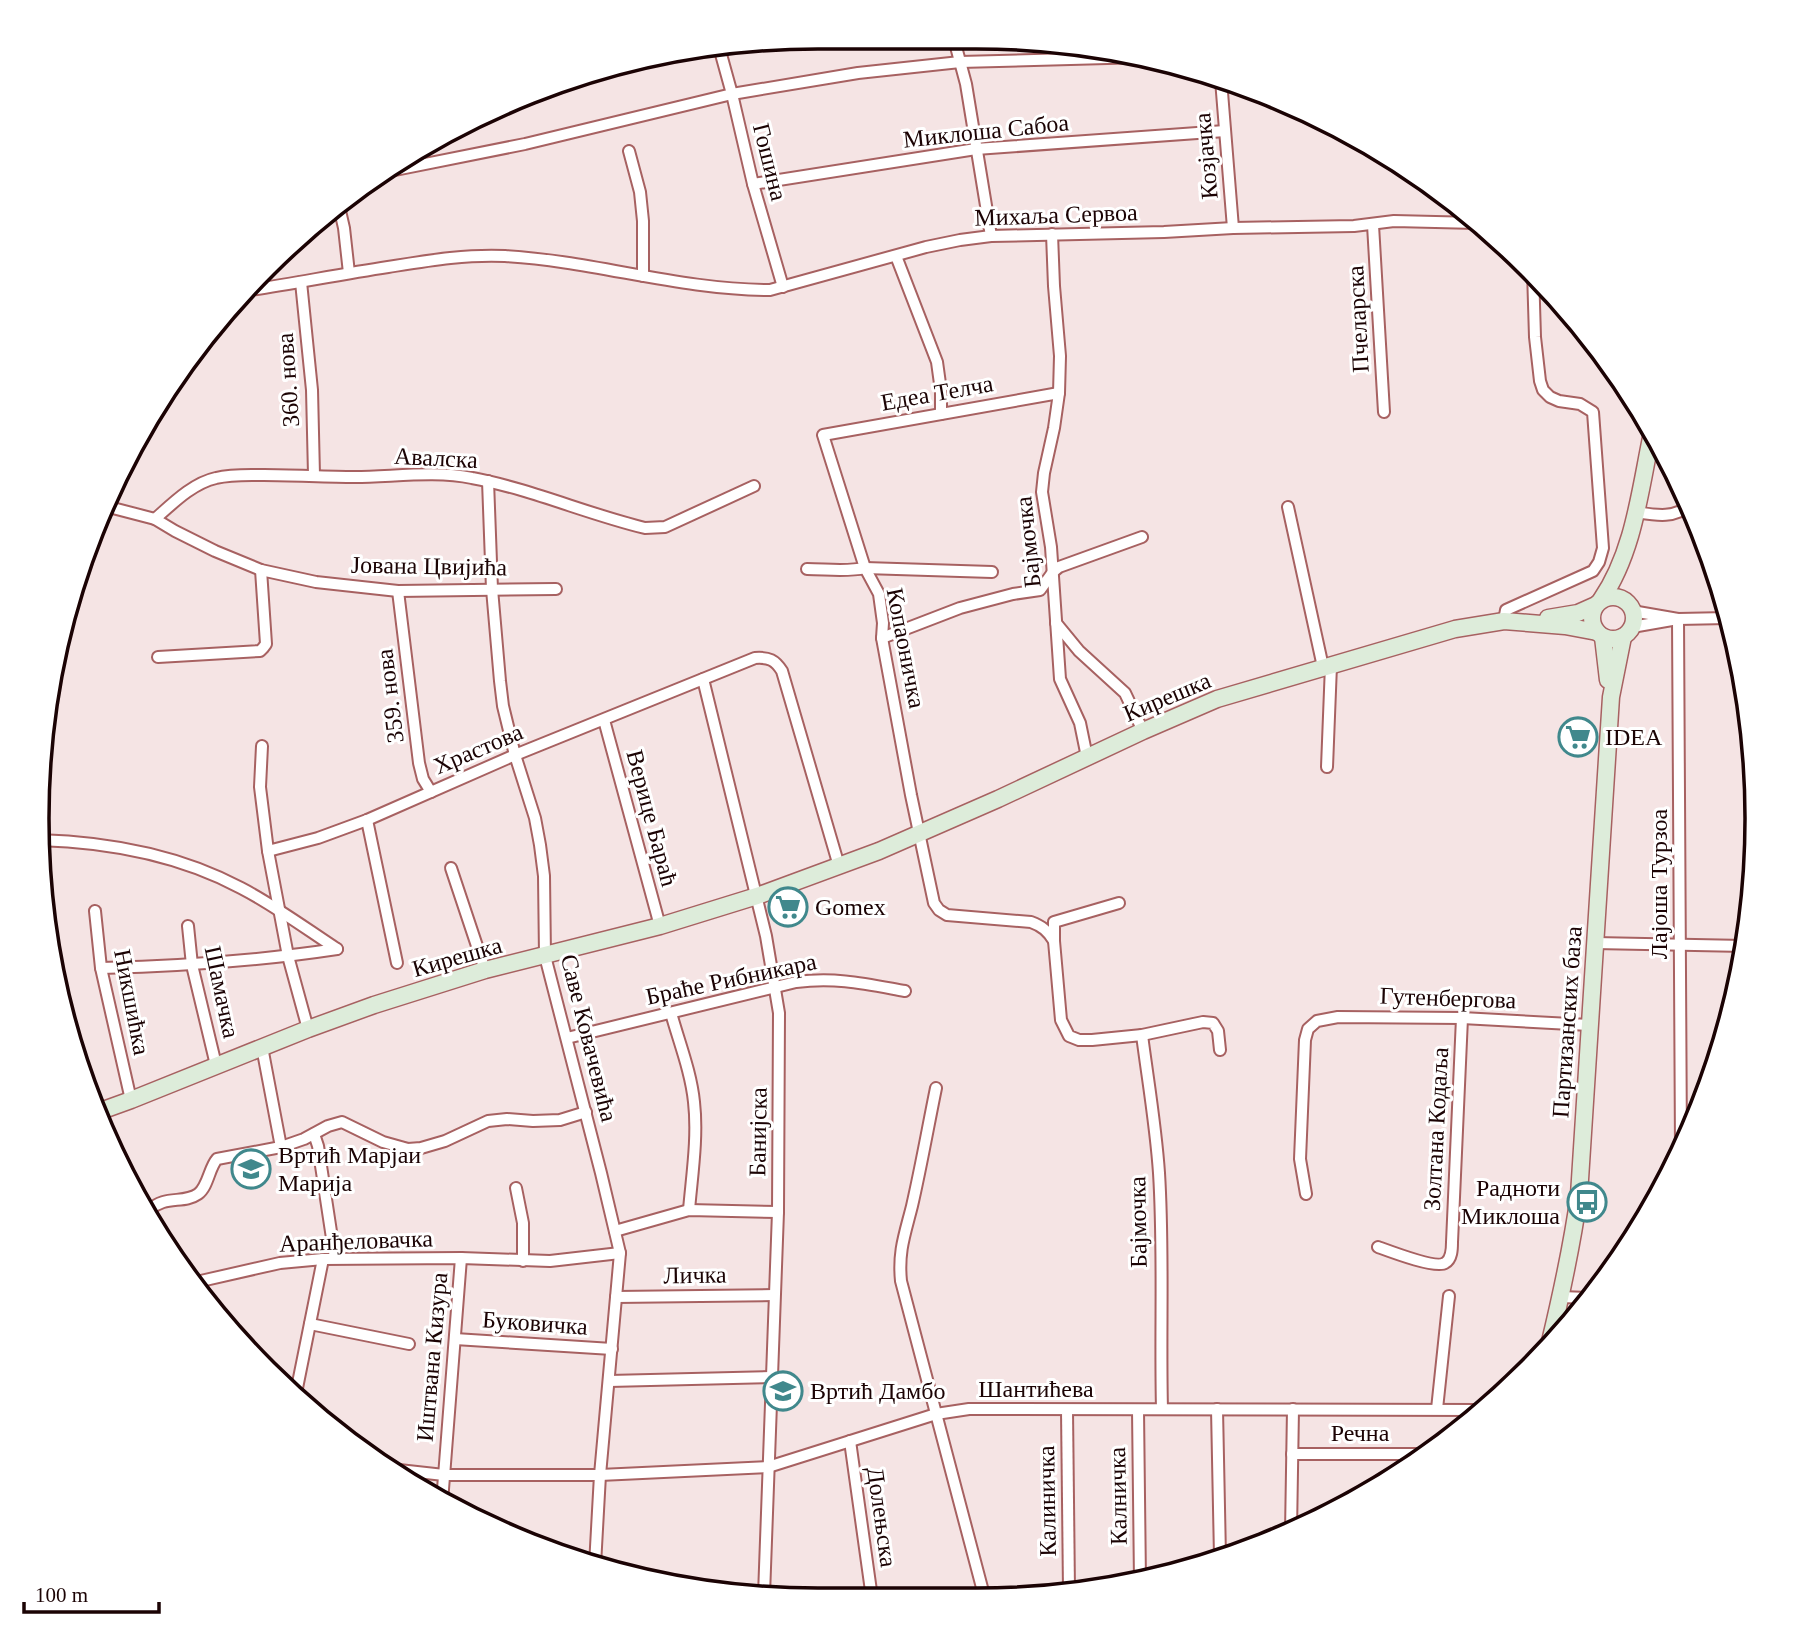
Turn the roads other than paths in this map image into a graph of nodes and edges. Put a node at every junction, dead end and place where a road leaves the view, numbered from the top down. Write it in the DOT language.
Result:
graph roads {
  1 [pos="957,49"];
  2 [pos="721,56"];
  3 [pos="1091,58"];
  4 [pos="960,62"];
  5 [pos="1222,90"];
  6 [pos="732,94"];
  7 [pos="1225,131"];
  8 [pos="976,149"];
  9 [pos="629,151"];
  10 [pos="410,167"];
  11 [pos="753,184"];
  12 [pos="341,215"];
  13 [pos="1462,223"];
  14 [pos="1373,225"];
  15 [pos="1233,228"];
  16 [pos="1052,234"];
  17 [pos="991,236"];
  18 [pos="896,256"];
  19 [pos="349,274"];
  20 [pos="643,276"];
  21 [pos="301,282"];
  22 [pos="783,287"];
  23 [pos="261,288"];
  24 [pos="1534,289"];
  25 [pos="1059,393"];
  26 [pos="1384,412"];
  27 [pos="941,414"];
  28 [pos="823,435"];
  29 [pos="1649,447"];
  30 [pos="314,475"];
  31 [pos="488,481"];
  32 [pos="754,485"];
  33 [pos="1288,508"];
  34 [pos="115,509"];
  35 [pos="1680,511"];
  36 [pos="1635,512"];
  37 [pos="155,519"];
  38 [pos="1631,531"];
  39 [pos="1142,537"];
  40 [pos="865,568"];
  41 [pos="807,569"];
  42 [pos="261,570"];
  43 [pos="992,572"];
  44 [pos="1053,572"];
  45 [pos="492,589"];
  46 [pos="556,589"];
  47 [pos="398,591"];
  48 [pos="1599,603"];
  49 [pos="1678,618"];
  50 [pos="1719,618"];
  51 [pos="1629,620"];
  52 [pos="1504,621"];
  53 [pos="1528,622"];
  54 [pos="1056,623"];
  55 [pos="1600,635"];
  56 [pos="882,638"];
  57 [pos="158,657"];
  58 [pos="1327,666"];
  59 [pos="703,679"];
  60 [pos="1611,697"];
  61 [pos="604,720"];
  62 [pos="1143,731"];
  63 [pos="262,746"];
  64 [pos="515,755"];
  65 [pos="1087,757"];
  66 [pos="1327,767"];
  67 [pos="432,792"];
  68 [pos="367,821"];
  69 [pos="920,833"];
  70 [pos="50,840"];
  71 [pos="268,851"];
  72 [pos="839,866"];
  73 [pos="451,868"];
  74 [pos="757,896"];
  75 [pos="1119,903"];
  76 [pos="95,911"];
  77 [pos="280,911"];
  78 [pos="1054,922"];
  79 [pos="1040,925"];
  80 [pos="188,926"];
  81 [pos="660,926"];
  82 [pos="1054,941"];
  83 [pos="1595,943"];
  84 [pos="1680,946"];
  85 [pos="1734,946"];
  86 [pos="288,956"];
  87 [pos="545,956"];
  88 [pos="397,963"];
  89 [pos="192,965"];
  90 [pos="101,968"];
  91 [pos="485,970"];
  92 [pos="775,988"];
  93 [pos="905,992"];
  94 [pos="671,1013"];
  95 [pos="1462,1018"];
  96 [pos="1589,1025"];
  97 [pos="308,1029"];
  98 [pos="1142,1035"];
  99 [pos="567,1038"];
  100 [pos="262,1047"];
  101 [pos="1220,1050"];
  102 [pos="216,1065"];
  103 [pos="936,1088"];
  104 [pos="131,1100"];
  105 [pos="106,1109"];
  106 [pos="586,1112"];
  107 [pos="1681,1125"];
  108 [pos="314,1134"];
  109 [pos="281,1147"];
  110 [pos="516,1188"];
  111 [pos="1306,1194"];
  112 [pos="154,1206"];
  113 [pos="689,1210"];
  114 [pos="778,1212"];
  115 [pos="615,1231"];
  116 [pos="1377,1247"];
  117 [pos="620,1253"];
  118 [pos="335,1258"];
  119 [pos="461,1258"];
  120 [pos="323,1259"];
  121 [pos="523,1261"];
  122 [pos="203,1280"];
  123 [pos="774,1296"];
  124 [pos="1449,1296"];
  125 [pos="616,1297"];
  126 [pos="1561,1297"];
  127 [pos="1577,1298"];
  128 [pos="310,1324"];
  129 [pos="1554,1326"];
  130 [pos="455,1339"];
  131 [pos="409,1344"];
  132 [pos="612,1349"];
  133 [pos="771,1377"];
  134 [pos="609,1381"];
  135 [pos="298,1385"];
  136 [pos="1162,1409"];
  137 [pos="1217,1409"];
  138 [pos="1293,1409"];
  139 [pos="1437,1409"];
  140 [pos="1066,1410"];
  141 [pos="1138,1410"];
  142 [pos="1468,1410"];
  143 [pos="936,1414"];
  144 [pos="850,1441"];
  145 [pos="1292,1454"];
  146 [pos="1409,1454"];
  147 [pos="768,1467"];
  148 [pos="412,1472"];
  149 [pos="444,1475"];
  150 [pos="600,1475"];
  151 [pos="443,1490"];
  152 [pos="1291,1520"];
  153 [pos="1220,1548"];
  154 [pos="596,1555"];
  155 [pos="1140,1570"];
  156 [pos="1069,1582"];
  157 [pos="764,1586"];
  158 [pos="871,1588"];
  159 [pos="982,1588"];
  1 -- 4 [label="street"];
  2 -- 6 [label="street, Гошина"];
  3 -- 4 [label="street"];
  4 -- 6 [label="street"];
  4 -- 8 [label="street"];
  5 -- 7 [label="street, Козјачка"];
  6 -- 10 [label="street"];
  6 -- 11 [label="street, Гошина"];
  7 -- 8 [label="street, Миклоша Сабоа"];
  7 -- 15 [label="street, Козјачка"];
  8 -- 11 [label="street, Миклоша Сабоа"];
  8 -- 17 [label="street"];
  9 -- 20 [label="street"];
  11 -- 22 [label="street, Гошина"];
  12 -- 19 [label="street"];
  13 -- 14 [label="street, Михаља Сервоа"];
  14 -- 15 [label="street, Михаља Сервоа"];
  14 -- 26 [label="street, Пчеларска"];
  15 -- 16 [label="street, Михаља Сервоа"];
  16 -- 17 [label="street, Михаља Сервоа"];
  16 -- 25 [label="street, Бајмочка"];
  17 -- 18 [label="street, Михаља Сервоа"];
  18 -- 22 [label="street, Михаља Сервоа"];
  18 -- 27 [label="street"];
  19 -- 20 [label="street, Михаља Сервоа"];
  19 -- 21 [label="street, Михаља Сервоа"];
  20 -- 22 [label="street, Михаља Сервоа"];
  21 -- 23 [label="street, Михаља Сервоа"];
  21 -- 30 [label="street, 360. нова"];
  24 -- 52 [label="street"];
  25 -- 27 [label="street, Едеа Телча"];
  25 -- 44 [label="street, Бајмочка"];
  27 -- 28 [label="street, Едеа Телча"];
  28 -- 40 [label="street, Копаоничка"];
  29 -- 36 [label="street"];
  30 -- 31 [label="street, Авалска"];
  30 -- 37 [label="street, Авалска"];
  31 -- 32 [label="street, Авалска"];
  31 -- 45 [label="street, Саве Ковачевића"];
  33 -- 58 [label="street"];
  34 -- 37 [label="street, Јована Цвијића"];
  35 -- 36 [label="street"];
  36 -- 38 [label="street"];
  37 -- 42 [label="street, Јована Цвијића"];
  38 -- 48 [label="street"];
  38 -- 51 [label="street, Партизанских база"];
  39 -- 44 [label="street"];
  40 -- 41 [label="street"];
  40 -- 43 [label="street"];
  40 -- 56 [label="street, Копаоничка"];
  42 -- 47 [label="street, Јована Цвијића"];
  42 -- 57 [label="street"];
  44 -- 54 [label="street, Бајмочка"];
  44 -- 56 [label="street"];
  45 -- 46 [label="street, Јована Цвијића"];
  45 -- 47 [label="street, Јована Цвијића"];
  45 -- 64 [label="street, Саве Ковачевића"];
  47 -- 67 [label="street, 359. нова"];
  48 -- 51 [label="street"];
  48 -- 53 [label="street, Кирешка"];
  48 -- 55 [label="street"];
  49 -- 50 [label="street"];
  49 -- 51 [label="street"];
  49 -- 84 [label="street, Лајоша Турзоа"];
  51 -- 55 [label="street"];
  51 -- 60 [label="street, Партизанских база"];
  52 -- 53 [label="street, Кирешка"];
  52 -- 58 [label="street, Кирешка"];
  53 -- 55 [label="street, Кирешка"];
  54 -- 62 [label="street"];
  54 -- 65 [label="street, Бајмочка"];
  55 -- 60 [label="street, Партизанских база"];
  56 -- 69 [label="street, Копаоничка"];
  58 -- 62 [label="street, Кирешка"];
  58 -- 66 [label="street"];
  59 -- 61 [label="street, Храстова"];
  59 -- 72 [label="street"];
  59 -- 74 [label="street, Банијска"];
  60 -- 83 [label="street, Партизанских база"];
  61 -- 64 [label="street, Храстова"];
  61 -- 81 [label="street, Верице Бараћ"];
  62 -- 65 [label="street, Кирешка"];
  63 -- 71 [label="street"];
  64 -- 67 [label="street, Храстова"];
  64 -- 87 [label="street, Саве Ковачевића"];
  65 -- 69 [label="street, Кирешка"];
  67 -- 68 [label="street, Храстова"];
  68 -- 71 [label="street, Храстова"];
  68 -- 88 [label="street"];
  69 -- 72 [label="street, Кирешка"];
  69 -- 79 [label="street"];
  70 -- 77 [label="street"];
  71 -- 77 [label="street"];
  72 -- 74 [label="street, Кирешка"];
  73 -- 91 [label="street"];
  74 -- 81 [label="street, Кирешка"];
  74 -- 92 [label="street, Банијска"];
  75 -- 78 [label="street"];
  76 -- 90 [label="street, Никшићка"];
  77 -- 86 [label="street"];
  77 -- 86 [label="street"];
  78 -- 79 [label="street"];
  78 -- 82 [label="street"];
  79 -- 82 [label="street"];
  80 -- 89 [label="street, Шамачка"];
  81 -- 87 [label="street, Кирешка"];
  82 -- 98 [label="street"];
  83 -- 84 [label="street"];
  83 -- 96 [label="street, Партизанских база"];
  84 -- 85 [label="street"];
  84 -- 107 [label="street, Лајоша Турзоа"];
  86 -- 89 [label="street"];
  86 -- 97 [label="street"];
  87 -- 91 [label="street, Кирешка"];
  87 -- 99 [label="street, Саве Ковачевића"];
  89 -- 90 [label="street"];
  89 -- 102 [label="street, Шамачка"];
  90 -- 104 [label="street, Никшићка"];
  91 -- 97 [label="street, Кирешка"];
  92 -- 93 [label="street, Браће Рибникара"];
  92 -- 94 [label="street, Браће Рибникара"];
  92 -- 114 [label="street, Банијска"];
  94 -- 99 [label="street, Браће Рибникара"];
  94 -- 113 [label="street"];
  95 -- 96 [label="street, Гутенбергова"];
  95 -- 111 [label="street, Гутенбергова"];
  95 -- 116 [label="street, Золтана Кодаља"];
  96 -- 126 [label="street, Партизанских база"];
  97 -- 100 [label="street, Кирешка"];
  98 -- 101 [label="street"];
  98 -- 136 [label="street, Бајмочка"];
  99 -- 106 [label="street, Саве Ковачевића"];
  100 -- 102 [label="street, Кирешка"];
  100 -- 109 [label="street"];
  102 -- 104 [label="street, Кирешка"];
  103 -- 143 [label="street"];
  104 -- 105 [label="street, Кирешка"];
  106 -- 108 [label="street"];
  106 -- 115 [label="street, Саве Ковачевића"];
  108 -- 109 [label="street"];
  108 -- 118 [label="street"];
  109 -- 112 [label="street"];
  110 -- 121 [label="street"];
  113 -- 114 [label="street"];
  113 -- 115 [label="street"];
  114 -- 123 [label="street, Банијска"];
  115 -- 117 [label="street, Саве Ковачевића"];
  117 -- 121 [label="street, Аранђеловачка"];
  117 -- 125 [label="street, Саве Ковачевића"];
  118 -- 119 [label="street, Аранђеловачка"];
  118 -- 120 [label="street, Аранђеловачка"];
  119 -- 121 [label="street, Аранђеловачка"];
  119 -- 130 [label="street, Иштвана Кизура"];
  120 -- 122 [label="street, Аранђеловачка"];
  120 -- 128 [label="street"];
  123 -- 125 [label="street, Личка"];
  123 -- 133 [label="street, Банијска"];
  124 -- 139 [label="street"];
  125 -- 132 [label="street, Саве Ковачевића"];
  126 -- 127 [label="street"];
  126 -- 129 [label="street, Партизанских база"];
  128 -- 131 [label="street"];
  128 -- 135 [label="street"];
  130 -- 132 [label="street, Буковичка"];
  130 -- 149 [label="street, Иштвана Кизура"];
  132 -- 134 [label="street, Саве Ковачевића"];
  133 -- 134 [label="street"];
  133 -- 147 [label="street, Банијска"];
  134 -- 150 [label="street, Саве Ковачевића"];
  136 -- 137 [label="street, Шантићева"];
  136 -- 141 [label="street, Шантићева"];
  137 -- 138 [label="street, Шантићева"];
  137 -- 153 [label="street"];
  138 -- 139 [label="street, Шантићева"];
  138 -- 145 [label="street"];
  139 -- 142 [label="street, Шантићева"];
  140 -- 141 [label="street, Шантићева"];
  140 -- 143 [label="street, Шантићева"];
  140 -- 156 [label="street, Калиничка"];
  141 -- 155 [label="street, Калничка"];
  143 -- 144 [label="street, Шантићева"];
  143 -- 159 [label="street"];
  144 -- 147 [label="street, Шантићева"];
  144 -- 158 [label="street, Долењска"];
  145 -- 146 [label="street, Речна"];
  145 -- 152 [label="street"];
  147 -- 150 [label="street, Шантићева"];
  147 -- 157 [label="street, Банијска"];
  148 -- 149 [label="street, Шантићева"];
  149 -- 150 [label="street, Шантићева"];
  149 -- 151 [label="street, Иштвана Кизура"];
  150 -- 154 [label="street, Саве Ковачевића"];
}
